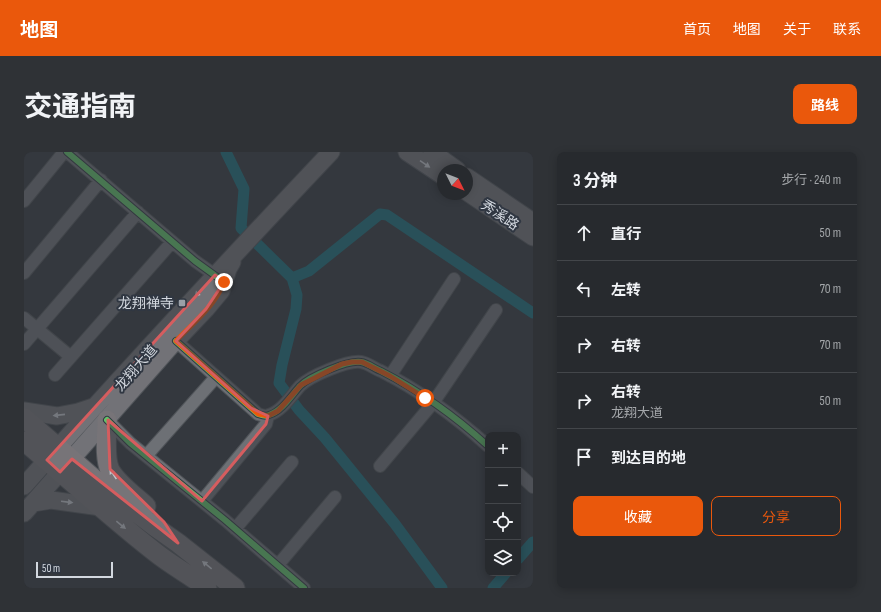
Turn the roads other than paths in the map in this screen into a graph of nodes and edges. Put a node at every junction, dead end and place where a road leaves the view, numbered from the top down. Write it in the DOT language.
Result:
graph roads {
  1 [pos="66,152"];
  2 [pos="331,152"];
  3 [pos="408,152"];
  4 [pos="432,152"];
  5 [pos="449,164"];
  6 [pos="437,172"];
  7 [pos="101,180"];
  8 [pos="473,181"];
  9 [pos="473,196"];
  10 [pos="24,201"];
  11 [pos="138,212"];
  12 [pos="533,222"];
  13 [pos="533,237"];
  14 [pos="172,242"];
  15 [pos="24,273"];
  16 [pos="220,278"];
  17 [pos="454,280"];
  18 [pos="496,310"];
  19 [pos="24,318"];
  20 [pos="37,329"];
  21 [pos="176,341"];
  22 [pos="24,344"];
  23 [pos="71,357"];
  24 [pos="55,375"];
  25 [pos="390,376"];
  26 [pos="216,377"];
  27 [pos="433,403"];
  28 [pos="24,411"];
  29 [pos="100,413"];
  30 [pos="268,416"];
  31 [pos="24,418"];
  32 [pos="24,441"];
  33 [pos="485,443"];
  34 [pos="146,456"];
  35 [pos="59,460"];
  36 [pos="292,462"];
  37 [pos="380,466"];
  38 [pos="521,476"];
  39 [pos="24,486"];
  40 [pos="533,487"];
  41 [pos="336,497"];
  42 [pos="202,501"];
  43 [pos="101,507"];
  44 [pos="29,508"];
  45 [pos="235,529"];
  46 [pos="178,542"];
  47 [pos="278,565"];
  48 [pos="207,588"];
  49 [pos="235,588"];
  50 [pos="304,588"];
  1 -- 7 [label="street"];
  1 -- 10 [label="street"];
  2 -- 16 [label="main road, 龙翔大道"];
  3 -- 6 [label="main road, one-way"];
  4 -- 5 [label="main road"];
  7 -- 11 [label="street"];
  7 -- 15 [label="street"];
  8 -- 12 [label="main road, 秀溪路"];
  9 -- 13 [label="main road, 秀溪路"];
  11 -- 14 [label="street"];
  11 -- 20 [label="street"];
  14 -- 16 [label="street"];
  14 -- 23 [label="street"];
  16 -- 21 [label="main road, 龙翔大道"];
  16 -- 29 [label="main road, 龙翔大道, one-way"];
  17 -- 25 [label="street"];
  18 -- 27 [label="street"];
  19 -- 20 [label="street"];
  20 -- 22 [label="street"];
  20 -- 23 [label="street"];
  21 -- 26 [label="street"];
  21 -- 29 [label="main road, 龙翔大道"];
  23 -- 24 [label="street"];
  25 -- 27 [label="street"];
  25 -- 30 [label="street"];
  26 -- 30 [label="street"];
  26 -- 34 [label="street"];
  27 -- 33 [label="street"];
  27 -- 37 [label="street"];
  29 -- 28 [label="main road, one-way"];
  29 -- 34 [label="street"];
  29 -- 35 [label="main road, 龙翔大道"];
  46 -- 29 [label="main road, one-way"];
  30 -- 42 [label="street"];
  31 -- 35 [label="main road"];
  32 -- 35 [label="main road"];
  34 -- 42 [label="street"];
  35 -- 39 [label="main road, 龙翔大道"];
  35 -- 43 [label="main road"];
  35 -- 44 [label="main road, 龙翔大道"];
  35 -- 46 [label="main road"];
  36 -- 45 [label="street"];
  38 -- 40 [label="street"];
  41 -- 47 [label="street"];
  42 -- 45 [label="street"];
  44 -- 43 [label="main road, one-way"];
  43 -- 48 [label="main road, one-way"];
  45 -- 47 [label="street"];
  49 -- 46 [label="main road, one-way"];
  47 -- 50 [label="street"];
}
